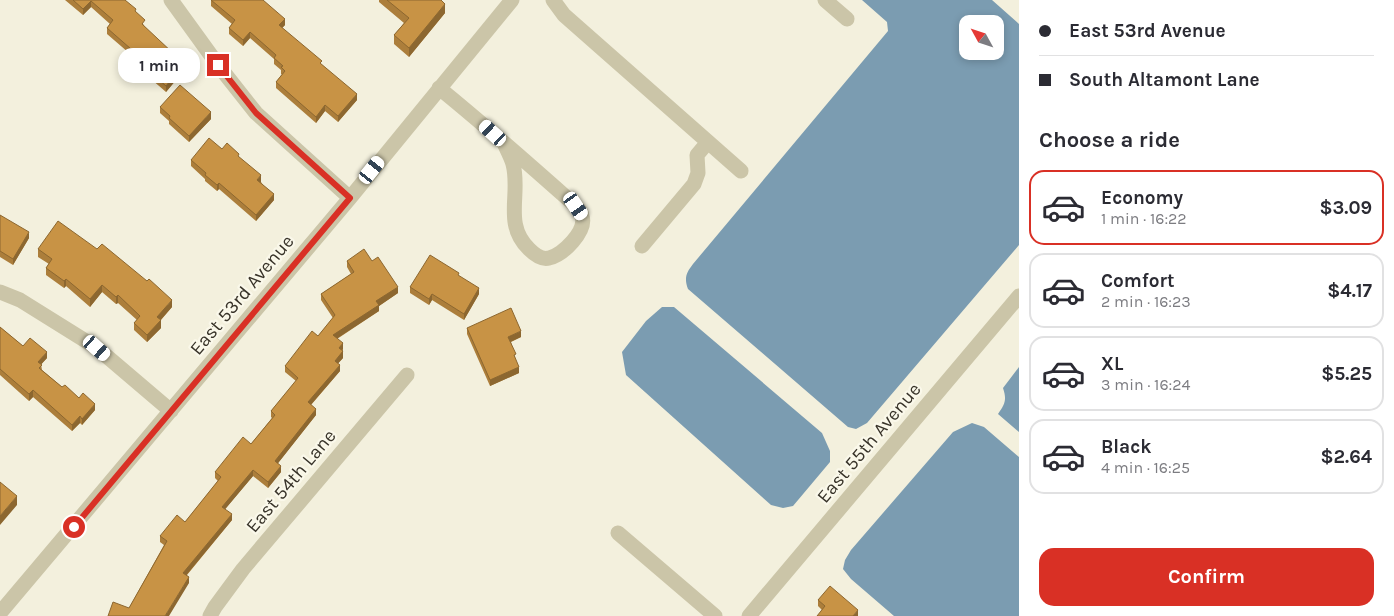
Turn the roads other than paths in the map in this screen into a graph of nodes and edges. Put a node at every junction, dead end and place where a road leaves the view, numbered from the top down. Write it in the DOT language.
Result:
graph roads {
  1 [pos="171,0"];
  2 [pos="553,0"];
  3 [pos="825,0"];
  4 [pos="505,2"];
  5 [pos="847,18"];
  6 [pos="439,88"];
  7 [pos="708,142"];
  8 [pos="504,143"];
  9 [pos="741,171"];
  10 [pos="350,198"];
  11 [pos="642,246"];
  12 [pos="0,292"];
  13 [pos="1019,296"];
  14 [pos="408,375"];
  15 [pos="171,411"];
  16 [pos="618,533"];
  17 [pos="0,613"];
  18 [pos="210,616"];
  19 [pos="714,616"];
  20 [pos="749,616"];
  1 -- 10 [label="street"];
  2 -- 7 [label="street"];
  3 -- 5 [label="street"];
  4 -- 6 [label="street, East 53rd Avenue"];
  6 -- 8 [label="street"];
  6 -- 10 [label="street, East 53rd Avenue"];
  7 -- 9 [label="street"];
  7 -- 11 [label="street"];
  8 -- 8 [label="street"];
  10 -- 15 [label="street, East 53rd Avenue"];
  12 -- 15 [label="street"];
  13 -- 20 [label="street, East 55th Avenue"];
  14 -- 18 [label="street, East 54th Lane"];
  15 -- 17 [label="street, East 53rd Avenue"];
  16 -- 19 [label="street"];
}
